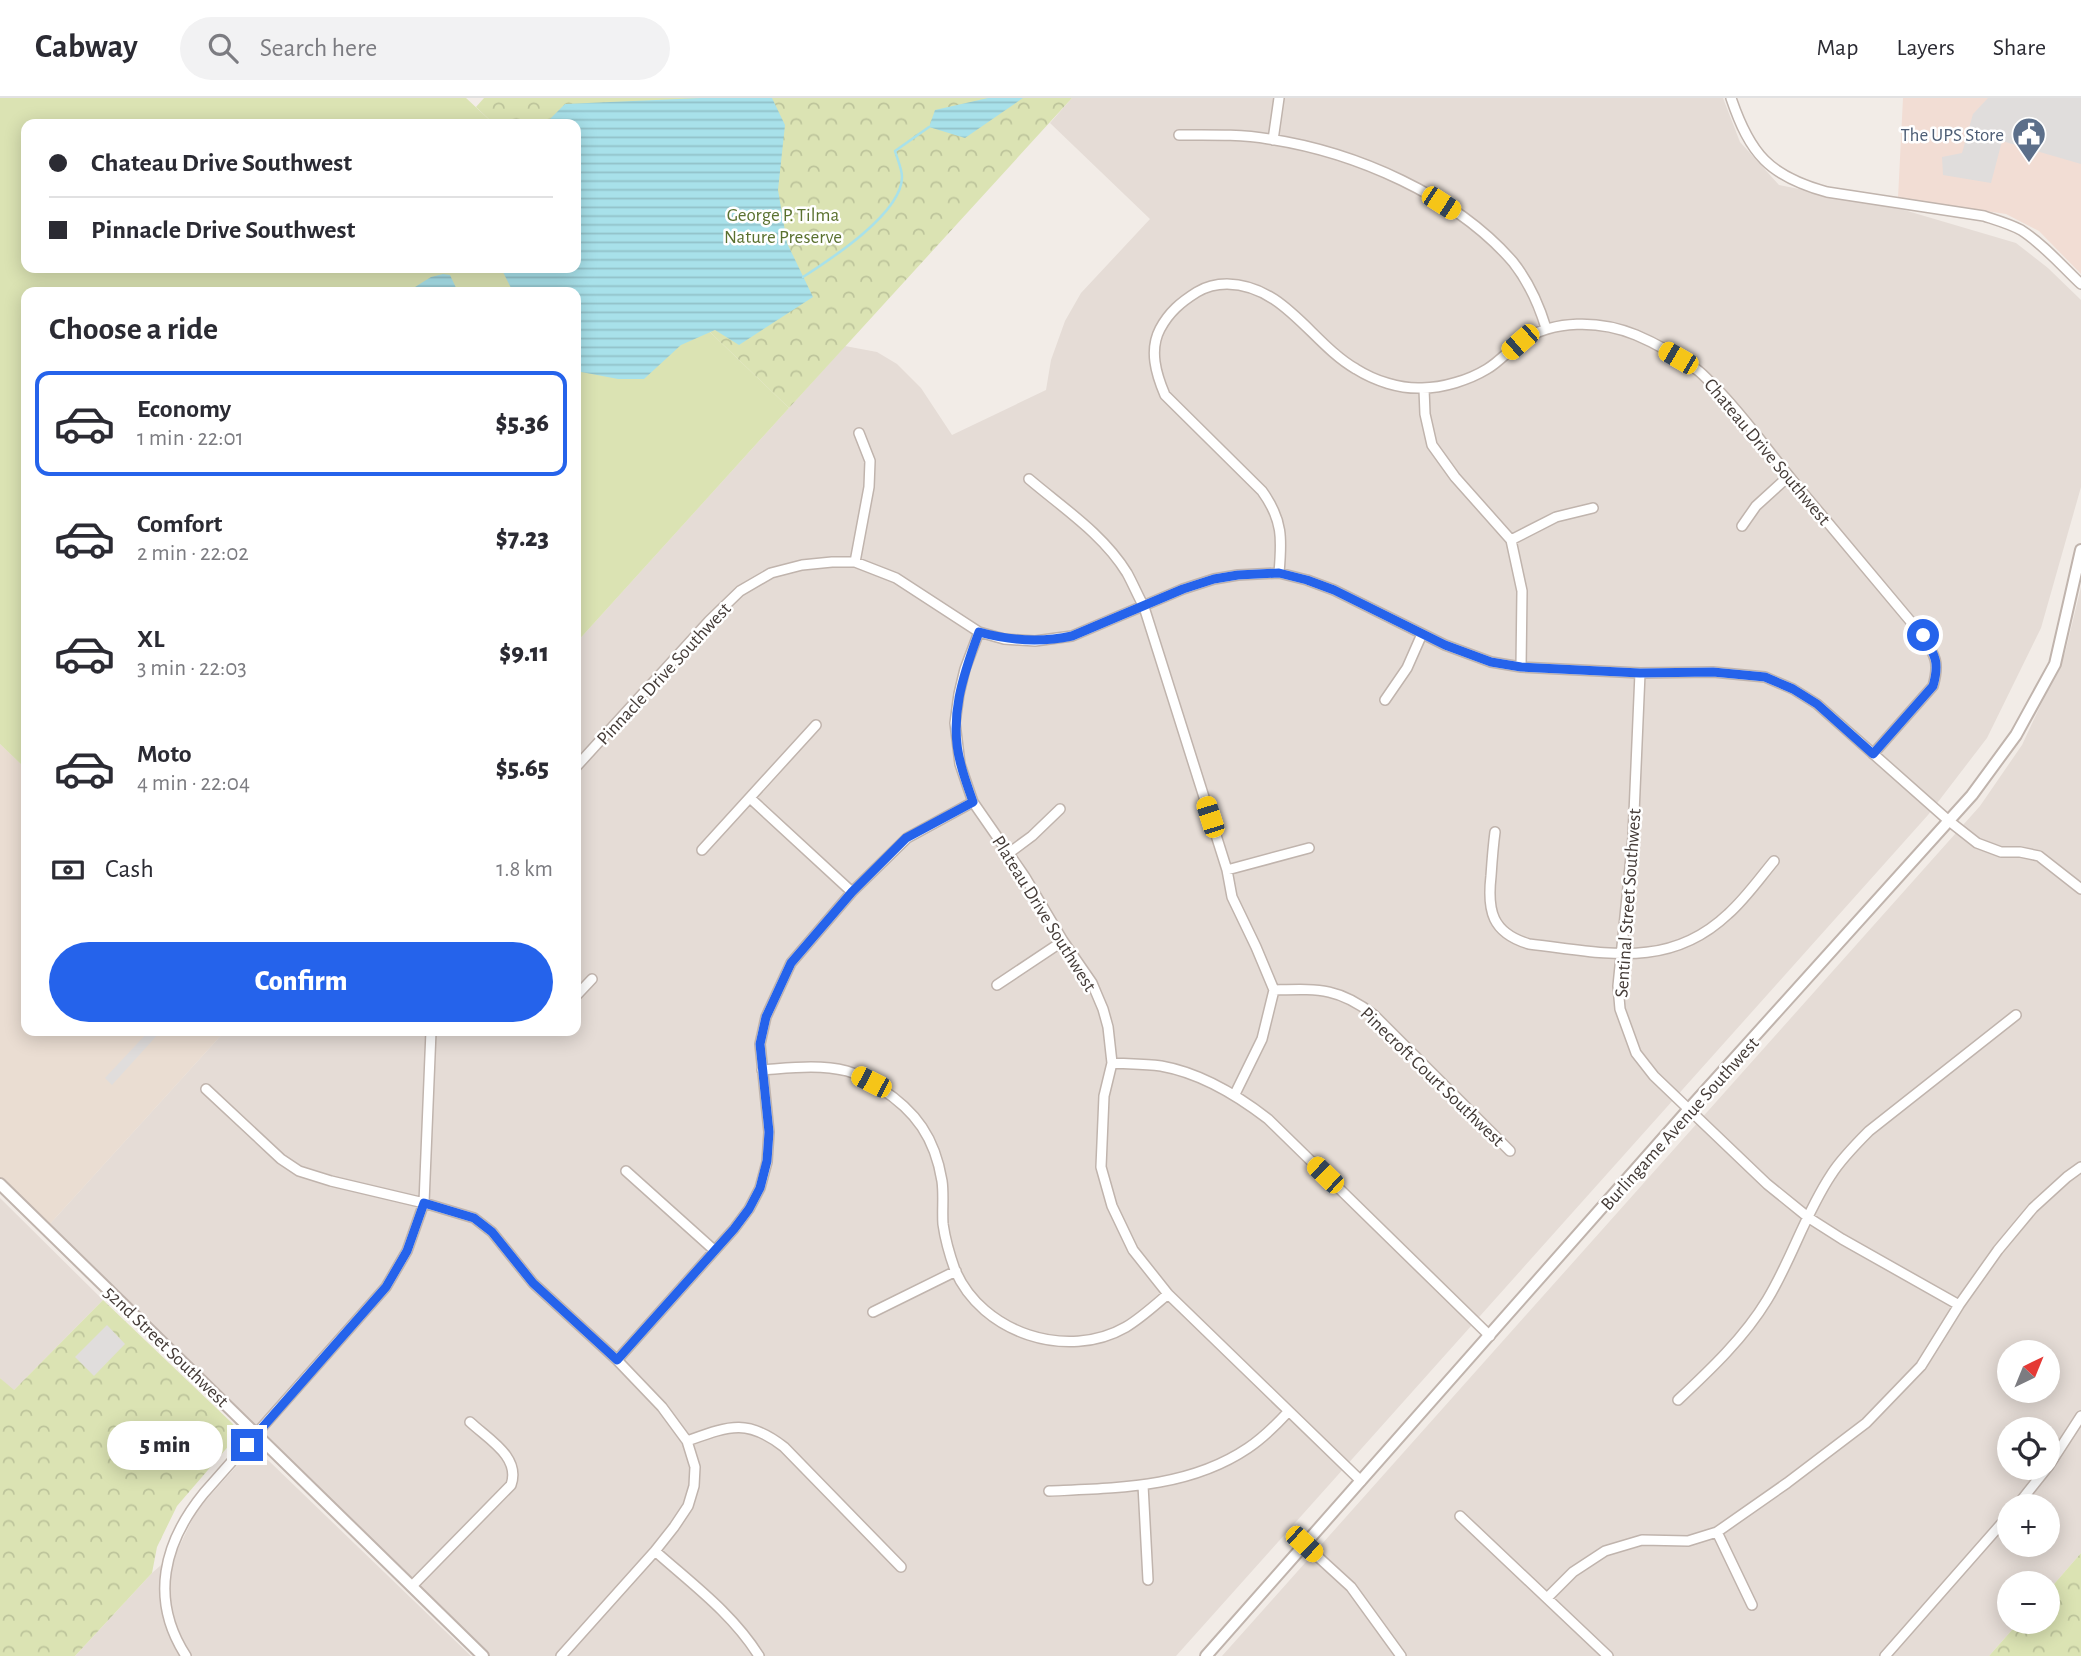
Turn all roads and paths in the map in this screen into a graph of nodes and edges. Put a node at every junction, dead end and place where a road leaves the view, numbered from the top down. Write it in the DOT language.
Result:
graph roads {
  1 [pos="1279,98"];
  2 [pos="1731,98"];
  3 [pos="1179,135"];
  4 [pos="1273,139"];
  5 [pos="2081,284"];
  6 [pos="1546,328"];
  7 [pos="1424,388"];
  8 [pos="859,433"];
  9 [pos="1789,476"];
  10 [pos="1029,478"];
  11 [pos="1592,508"];
  12 [pos="1742,526"];
  13 [pos="1511,540"];
  14 [pos="2081,550"];
  15 [pos="855,562"];
  16 [pos="1279,573"];
  17 [pos="1144,607"];
  18 [pos="979,632"];
  19 [pos="1422,634"];
  20 [pos="1521,667"];
  21 [pos="1640,673"];
  22 [pos="1385,700"];
  23 [pos="816,725"];
  24 [pos="1873,754"];
  25 [pos="581,762"];
  26 [pos="750,798"];
  27 [pos="973,802"];
  28 [pos="1060,809"];
  29 [pos="1949,821"];
  30 [pos="1495,832"];
  31 [pos="1309,848"];
  32 [pos="702,850"];
  33 [pos="1009,853"];
  34 [pos="1774,861"];
  35 [pos="1227,870"];
  36 [pos="2081,889"];
  37 [pos="852,892"];
  38 [pos="1063,941"];
  39 [pos="1622,954"];
  40 [pos="592,979"];
  41 [pos="997,985"];
  42 [pos="1274,990"];
  43 [pos="581,991"];
  44 [pos="2016,1016"];
  45 [pos="430,1036"];
  46 [pos="1111,1063"];
  47 [pos="762,1070"];
  48 [pos="206,1089"];
  49 [pos="1235,1094"];
  50 [pos="1688,1110"];
  51 [pos="1510,1151"];
  52 [pos="2081,1167"];
  53 [pos="626,1171"];
  54 [pos="0,1184"];
  55 [pos="424,1203"];
  56 [pos="1809,1218"];
  57 [pos="714,1250"];
  58 [pos="956,1271"];
  59 [pos="1168,1294"];
  60 [pos="1959,1306"];
  61 [pos="873,1312"];
  62 [pos="1490,1336"];
  63 [pos="617,1360"];
  64 [pos="1678,1400"];
  65 [pos="1288,1412"];
  66 [pos="2081,1416"];
  67 [pos="470,1422"];
  68 [pos="257,1433"];
  69 [pos="687,1441"];
  70 [pos="2060,1448"];
  71 [pos="2038,1480"];
  72 [pos="1361,1481"];
  73 [pos="1143,1485"];
  74 [pos="1049,1491"];
  75 [pos="2027,1494"];
  76 [pos="1460,1516"];
  77 [pos="1997,1529"];
  78 [pos="1717,1532"];
  79 [pos="1304,1544"];
  80 [pos="655,1551"];
  81 [pos="901,1566"];
  82 [pos="1148,1580"];
  83 [pos="412,1586"];
  84 [pos="1547,1598"];
  85 [pos="1752,1605"];
  86 [pos="186,1656"];
  87 [pos="483,1656"];
  88 [pos="561,1656"];
  89 [pos="759,1656"];
  90 [pos="1206,1656"];
  91 [pos="1401,1656"];
  92 [pos="1608,1656"];
  93 [pos="1885,1656"];
  1 -- 4 [label="street"];
  2 -- 5 [label="street"];
  3 -- 4 [label="street"];
  4 -- 6 [label="street"];
  6 -- 7 [label="street, Chateau Drive Southwest"];
  6 -- 9 [label="street, Chateau Drive Southwest"];
  7 -- 13 [label="street"];
  7 -- 16 [label="street, Chateau Drive Southwest"];
  8 -- 15 [label="street"];
  9 -- 12 [label="street"];
  9 -- 24 [label="street, Chateau Drive Southwest"];
  10 -- 17 [label="street"];
  11 -- 13 [label="street"];
  13 -- 20 [label="street"];
  14 -- 29 [label="street, Burlingame Avenue Southwest"];
  15 -- 18 [label="street, Pinnacle Drive Southwest"];
  15 -- 25 [label="street, Pinnacle Drive Southwest"];
  16 -- 17 [label="street, Pinnacle Drive Southwest"];
  16 -- 19 [label="street, Pinnacle Drive Southwest"];
  17 -- 18 [label="street, Pinnacle Drive Southwest"];
  17 -- 35 [label="street"];
  18 -- 27 [label="street, Plateau Drive Southwest"];
  19 -- 20 [label="street, Pinnacle Drive Southwest"];
  19 -- 22 [label="street"];
  20 -- 21 [label="street, Pinnacle Drive Southwest"];
  21 -- 24 [label="street, Pinnacle Drive Southwest"];
  21 -- 39 [label="street, Sentinal Street Southwest"];
  23 -- 26 [label="street"];
  24 -- 29 [label="street, Pinnacle Drive Southwest"];
  26 -- 32 [label="street"];
  26 -- 37 [label="street"];
  27 -- 33 [label="street, Plateau Drive Southwest"];
  27 -- 37 [label="street"];
  28 -- 33 [label="street"];
  29 -- 36 [label="street, Pinnacle Drive Southwest"];
  29 -- 50 [label="street, Burlingame Avenue Southwest"];
  30 -- 39 [label="street"];
  31 -- 35 [label="street"];
  33 -- 38 [label="street, Plateau Drive Southwest"];
  34 -- 39 [label="street"];
  35 -- 42 [label="street"];
  37 -- 47 [label="street"];
  38 -- 41 [label="street"];
  38 -- 46 [label="street, Plateau Drive Southwest"];
  39 -- 50 [label="street, Sentinal Street Southwest"];
  40 -- 43 [label="street"];
  42 -- 49 [label="street"];
  42 -- 51 [label="street, Pinecroft Court Southwest"];
  44 -- 56 [label="street"];
  45 -- 55 [label="street"];
  46 -- 49 [label="street"];
  46 -- 59 [label="street, Plateau Drive Southwest"];
  47 -- 57 [label="street"];
  47 -- 58 [label="street"];
  48 -- 55 [label="street"];
  49 -- 62 [label="street"];
  50 -- 56 [label="street, Sentinal Street Southwest"];
  50 -- 62 [label="street, Burlingame Avenue Southwest"];
  52 -- 60 [label="street"];
  53 -- 57 [label="street"];
  54 -- 68 [label="street, 52nd Street Southwest"];
  55 -- 63 [label="street"];
  55 -- 68 [label="street"];
  56 -- 60 [label="street, Sentinal Street Southwest"];
  56 -- 64 [label="street"];
  57 -- 63 [label="street"];
  58 -- 59 [label="street"];
  58 -- 61 [label="street"];
  59 -- 65 [label="street, Plateau Drive Southwest"];
  60 -- 78 [label="street"];
  62 -- 72 [label="street, Burlingame Avenue Southwest"];
  63 -- 69 [label="street"];
  65 -- 72 [label="street, Plateau Drive Southwest"];
  65 -- 73 [label="street"];
  66 -- 70 [label="street"];
  67 -- 83 [label="street"];
  68 -- 83 [label="street, 52nd Street Southwest"];
  68 -- 86 [label="street"];
  69 -- 80 [label="street"];
  69 -- 81 [label="street"];
  71 -- 75 [label="street"];
  72 -- 79 [label="street, Burlingame Avenue Southwest"];
  73 -- 74 [label="street"];
  73 -- 82 [label="street"];
  76 -- 84 [label="street"];
  77 -- 93 [label="street"];
  78 -- 84 [label="street"];
  78 -- 85 [label="street"];
  79 -- 90 [label="street, Burlingame Avenue Southwest"];
  79 -- 91 [label="street"];
  80 -- 88 [label="street"];
  80 -- 89 [label="street"];
  83 -- 87 [label="street, 52nd Street Southwest"];
  84 -- 92 [label="street"];
}
